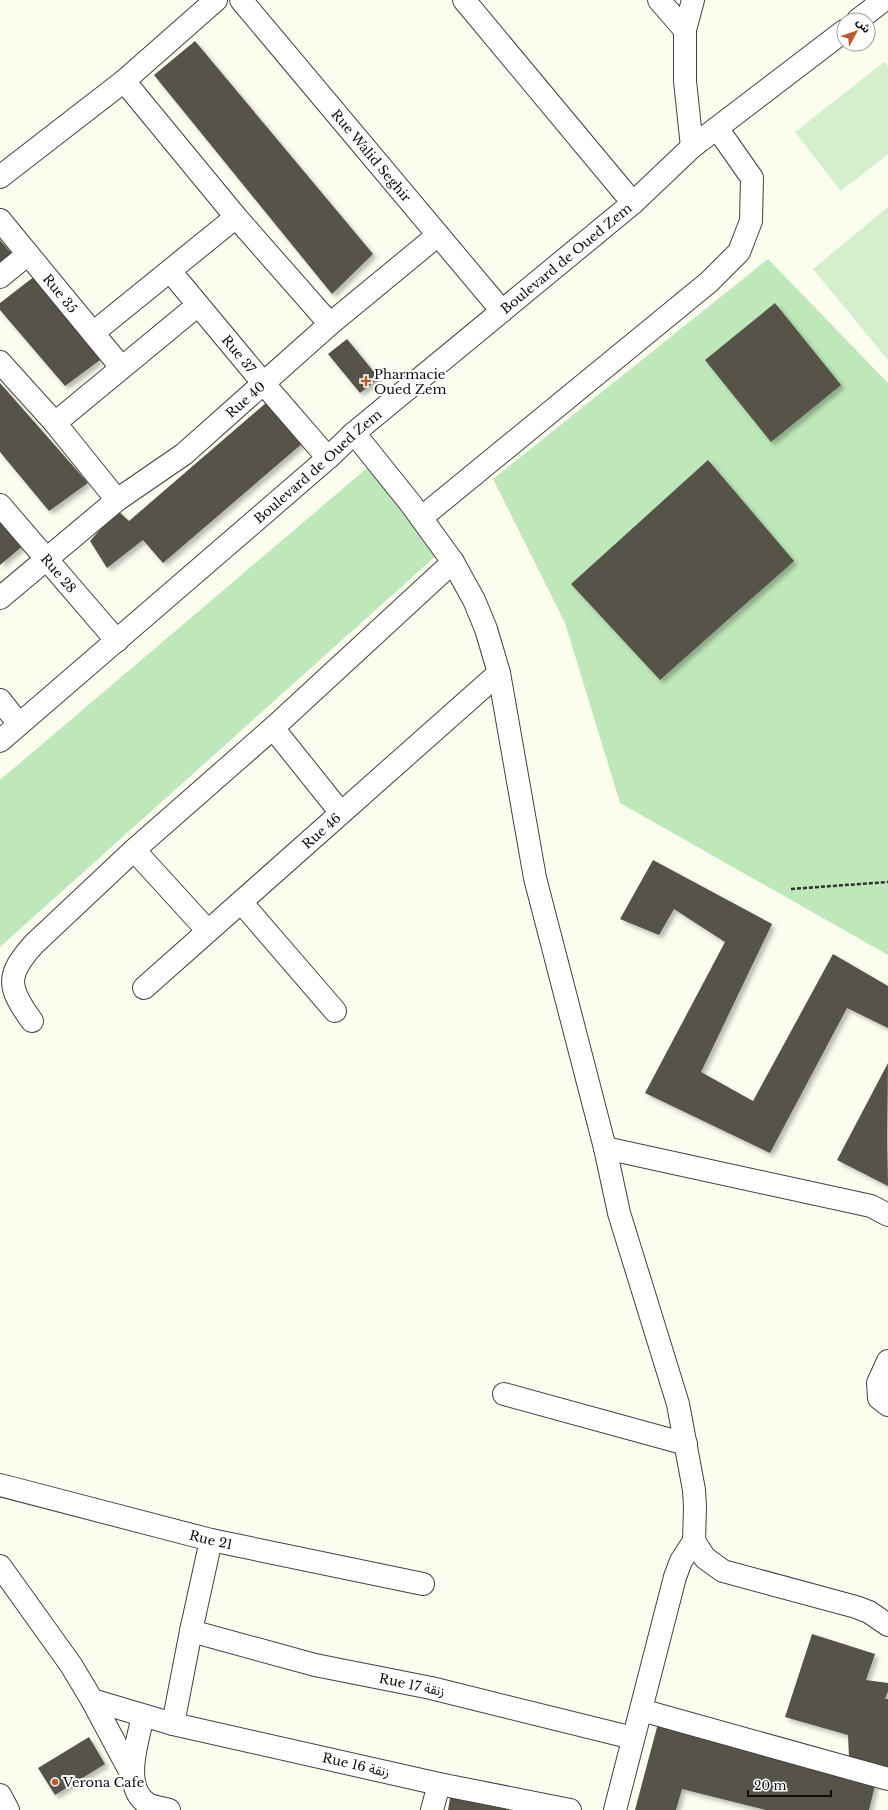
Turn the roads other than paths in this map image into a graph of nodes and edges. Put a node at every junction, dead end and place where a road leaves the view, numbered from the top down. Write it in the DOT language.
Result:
graph roads {
  1 [pos="216,0"];
  2 [pos="241,0"];
  3 [pos="464,0"];
  4 [pos="659,0"];
  5 [pos="693,0"];
  6 [pos="884,0"];
  7 [pos="868,12"];
  8 [pos="685,30"];
  9 [pos="836,37"];
  10 [pos="124,81"];
  11 [pos="717,128"];
  12 [pos="692,147"];
  13 [pos="0,177"];
  14 [pos="633,203"];
  15 [pos="236,218"];
  16 [pos="0,220"];
  17 [pos="438,235"];
  18 [pos="28,254"];
  19 [pos="170,271"];
  20 [pos="0,277"];
  21 [pos="198,305"];
  22 [pos="502,311"];
  23 [pos="330,324"];
  24 [pos="93,333"];
  25 [pos="0,362"];
  26 [pos="121,367"];
  27 [pos="264,384"];
  28 [pos="55,423"];
  29 [pos="354,433"];
  30 [pos="328,458"];
  31 [pos="117,500"];
  32 [pos="0,505"];
  33 [pos="421,518"];
  34 [pos="47,558"];
  35 [pos="452,562"];
  36 [pos="0,598"];
  37 [pos="118,641"];
  38 [pos="498,673"];
  39 [pos="0,700"];
  40 [pos="20,724"];
  41 [pos="273,728"];
  42 [pos="0,741"];
  43 [pos="341,813"];
  44 [pos="134,850"];
  45 [pos="241,902"];
  46 [pos="208,931"];
  47 [pos="144,988"];
  48 [pos="335,1010"];
  49 [pos="32,1021"];
  50 [pos="605,1148"];
  51 [pos="888,1215"];
  52 [pos="888,1361"];
  53 [pos="504,1394"];
  54 [pos="888,1405"];
  55 [pos="686,1444"];
  56 [pos="0,1485"];
  57 [pos="211,1540"];
  58 [pos="694,1541"];
  59 [pos="0,1566"];
  60 [pos="424,1584"];
  61 [pos="888,1625"];
  62 [pos="191,1631"];
  63 [pos="92,1700"];
  64 [pos="641,1710"];
  65 [pos="143,1716"];
  66 [pos="173,1724"];
  67 [pos="633,1738"];
  68 [pos="132,1775"];
  69 [pos="888,1779"];
  70 [pos="439,1784"];
  71 [pos="0,1795"];
  72 [pos="524,1805"];
  73 [pos="8,1810"];
  74 [pos="169,1810"];
  75 [pos="432,1810"];
  76 [pos="570,1810"];
  77 [pos="615,1810"];
  1 -- 10 [label="street"];
  2 -- 17 [label="street, Rue Walid Seghir"];
  3 -- 14 [label="street"];
  4 -- 8 [label="street"];
  5 -- 8 [label="street"];
  6 -- 7 [label="street"];
  8 -- 12 [label="street"];
  9 -- 11 [label="street, Boulevard de Oued Zem"];
  10 -- 13 [label="street"];
  10 -- 15 [label="street"];
  11 -- 12 [label="street, Boulevard de Oued Zem"];
  11 -- 33 [label="street"];
  12 -- 14 [label="street, Boulevard de Oued Zem"];
  14 -- 22 [label="street, Boulevard de Oued Zem"];
  15 -- 19 [label="street"];
  15 -- 23 [label="street"];
  16 -- 18 [label="street, Rue 35"];
  17 -- 22 [label="street, Rue Walid Seghir"];
  17 -- 23 [label="street, Rue 40"];
  18 -- 20 [label="street"];
  18 -- 24 [label="street, Rue 35"];
  19 -- 21 [label="street, Rue 37"];
  19 -- 24 [label="street"];
  21 -- 26 [label="street"];
  21 -- 27 [label="street, Rue 37"];
  22 -- 29 [label="street, Boulevard de Oued Zem"];
  23 -- 27 [label="street, Rue 40"];
  24 -- 26 [label="street, Rue 35"];
  25 -- 28 [label="street"];
  26 -- 28 [label="street"];
  27 -- 30 [label="street, Rue 37"];
  27 -- 31 [label="street, Rue 40"];
  28 -- 31 [label="street"];
  29 -- 30 [label="street, Boulevard de Oued Zem"];
  29 -- 33 [label="street"];
  30 -- 37 [label="street, Boulevard de Oued Zem"];
  31 -- 34 [label="street, Rue 40"];
  32 -- 34 [label="street, Rue 28"];
  33 -- 35 [label="street"];
  34 -- 36 [label="street, Rue 40"];
  34 -- 37 [label="street, Rue 28"];
  35 -- 38 [label="street"];
  35 -- 41 [label="street"];
  37 -- 40 [label="street, Boulevard de Oued Zem"];
  38 -- 43 [label="street, Rue 46"];
  38 -- 50 [label="street"];
  39 -- 40 [label="street"];
  40 -- 42 [label="street, Boulevard de Oued Zem"];
  41 -- 43 [label="street"];
  41 -- 44 [label="street"];
  43 -- 45 [label="street, Rue 46"];
  44 -- 46 [label="street"];
  44 -- 49 [label="street"];
  45 -- 46 [label="street, Rue 46"];
  45 -- 48 [label="street"];
  46 -- 47 [label="street, Rue 46"];
  50 -- 51 [label="street"];
  50 -- 55 [label="street"];
  52 -- 54 [label="street"];
  53 -- 55 [label="street"];
  55 -- 58 [label="street"];
  56 -- 57 [label="street, Rue 21"];
  57 -- 60 [label="street, Rue 21"];
  57 -- 62 [label="street"];
  58 -- 61 [label="street"];
  58 -- 64 [label="street"];
  59 -- 63 [label="street"];
  62 -- 66 [label="street"];
  62 -- 67 [label="street, Rue 17 زنقة"];
  63 -- 65 [label="street, Rue 16 زنقة"];
  63 -- 68 [label="street"];
  64 -- 67 [label="street"];
  64 -- 69 [label="street"];
  65 -- 66 [label="street, Rue 16 زنقة"];
  65 -- 68 [label="street"];
  66 -- 70 [label="street, Rue 16 زنقة"];
  67 -- 77 [label="street"];
  68 -- 74 [label="street"];
  70 -- 72 [label="street, Rue 16 زنقة"];
  70 -- 75 [label="street"];
  71 -- 73 [label="street"];
  72 -- 76 [label="street, Rue 16 زنقة"];
}
